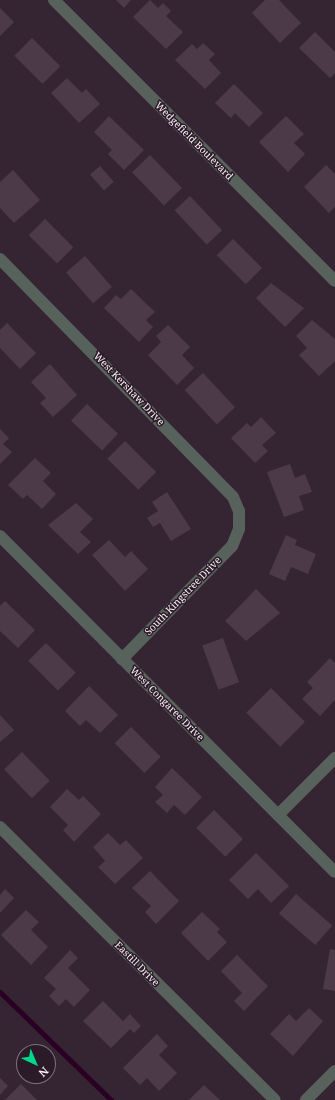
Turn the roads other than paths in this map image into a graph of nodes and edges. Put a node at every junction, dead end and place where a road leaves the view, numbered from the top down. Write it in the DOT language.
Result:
graph roads {
  1 [pos="54,0"];
  2 [pos="0,259"];
  3 [pos="335,281"];
  4 [pos="239,529"];
  5 [pos="0,536"];
  6 [pos="122,659"];
  7 [pos="335,758"];
  8 [pos="278,815"];
  9 [pos="0,827"];
  10 [pos="335,872"];
  11 [pos="335,1071"];
  12 [pos="275,1100"];
  13 [pos="306,1100"];
  1 -- 3 [label="street, Wedgefield Boulevard"];
  2 -- 4 [label="street, West Kershaw Drive"];
  4 -- 6 [label="street, South Kingstree Drive"];
  5 -- 6 [label="street, West Congaree Drive"];
  6 -- 8 [label="street, West Congaree Drive"];
  7 -- 8 [label="street"];
  8 -- 10 [label="street, West Congaree Drive"];
  9 -- 12 [label="street, Eastill Drive"];
  11 -- 13 [label="street"];
}
